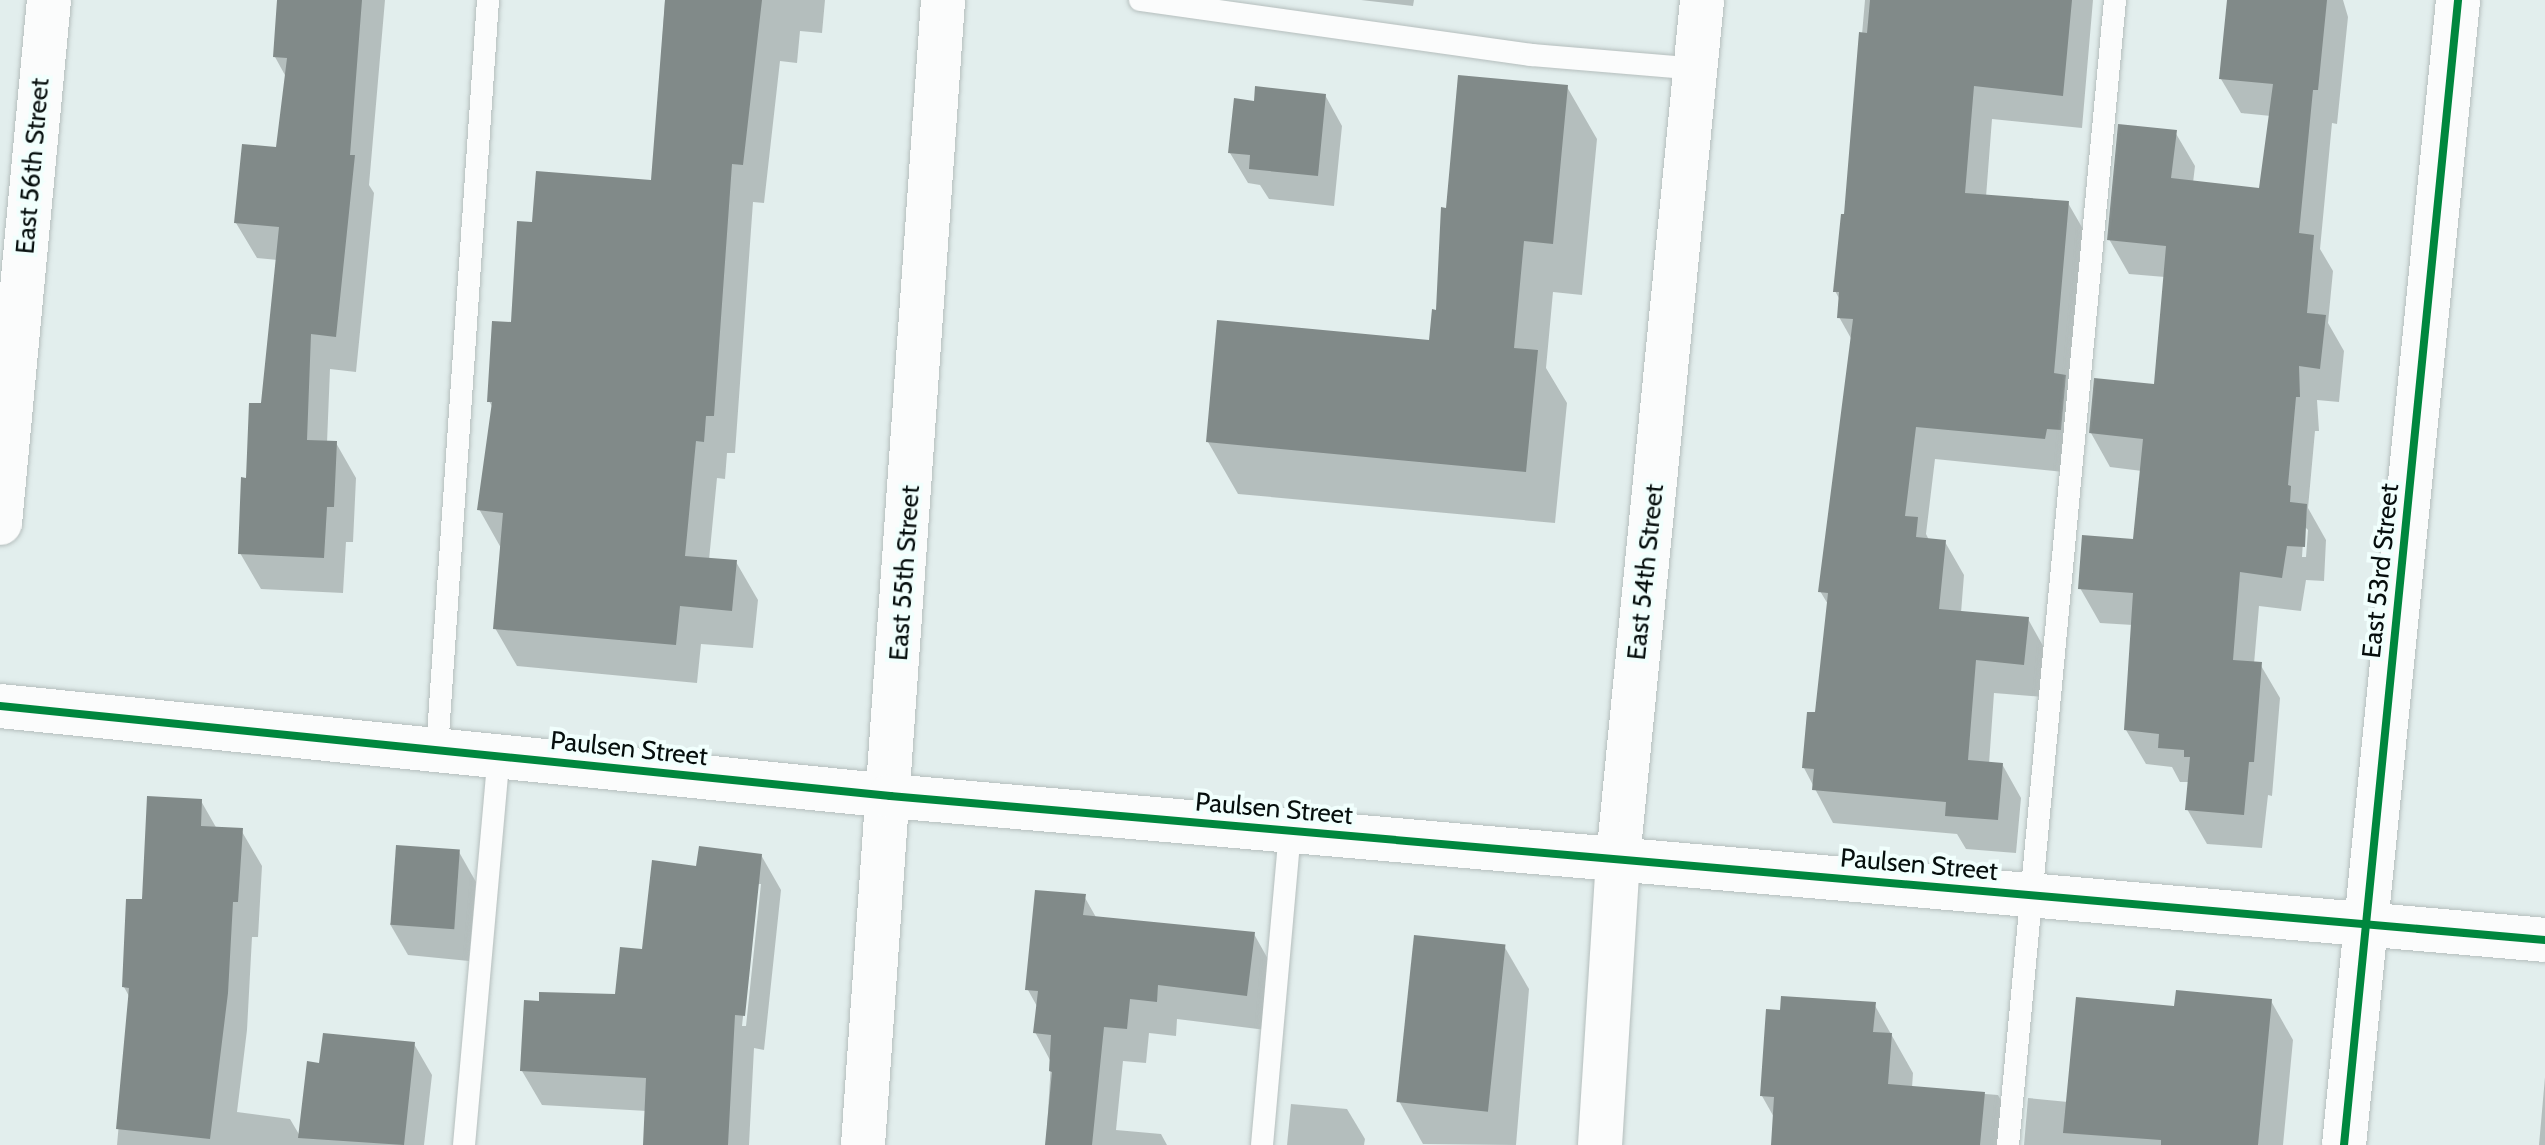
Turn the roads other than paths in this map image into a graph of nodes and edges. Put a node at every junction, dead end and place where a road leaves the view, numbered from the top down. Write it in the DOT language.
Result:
graph roads {
  1 [pos="49,0"];
  2 [pos="488,0"];
  3 [pos="943,0"];
  4 [pos="1140,0"];
  5 [pos="1702,0"];
  6 [pos="2115,0"];
  7 [pos="2458,0"];
  8 [pos="1696,69"];
  9 [pos="0,523"];
  10 [pos="0,706"];
  11 [pos="437,750"];
  12 [pos="499,756"];
  13 [pos="890,796"];
  14 [pos="1290,831"];
  15 [pos="1618,859"];
  16 [pos="2029,895"];
  17 [pos="2366,925"];
  18 [pos="2545,940"];
  19 [pos="464,1145"];
  20 [pos="863,1145"];
  21 [pos="1262,1145"];
  22 [pos="1600,1145"];
  23 [pos="2008,1145"];
  24 [pos="2344,1145"];
  1 -- 9 [label="street, East 56th Street"];
  2 -- 11 [label="lane"];
  3 -- 13 [label="street, East 55th Street"];
  4 -- 8 [label="lane"];
  5 -- 8 [label="street, East 54th Street"];
  6 -- 16 [label="lane"];
  7 -- 17 [label="street, East 53rd Street"];
  8 -- 15 [label="street, East 54th Street"];
  10 -- 11 [label="street, Paulsen Street"];
  11 -- 12 [label="street, Paulsen Street"];
  12 -- 13 [label="street, Paulsen Street"];
  12 -- 19 [label="lane"];
  13 -- 14 [label="street, Paulsen Street"];
  13 -- 20 [label="street, East 55th Street"];
  14 -- 15 [label="street, Paulsen Street"];
  14 -- 21 [label="lane"];
  15 -- 16 [label="street, Paulsen Street"];
  15 -- 22 [label="street, East 54th Street"];
  16 -- 17 [label="street, Paulsen Street"];
  16 -- 23 [label="lane"];
  17 -- 18 [label="street, Paulsen Street"];
  17 -- 24 [label="street, East 53rd Street"];
}
